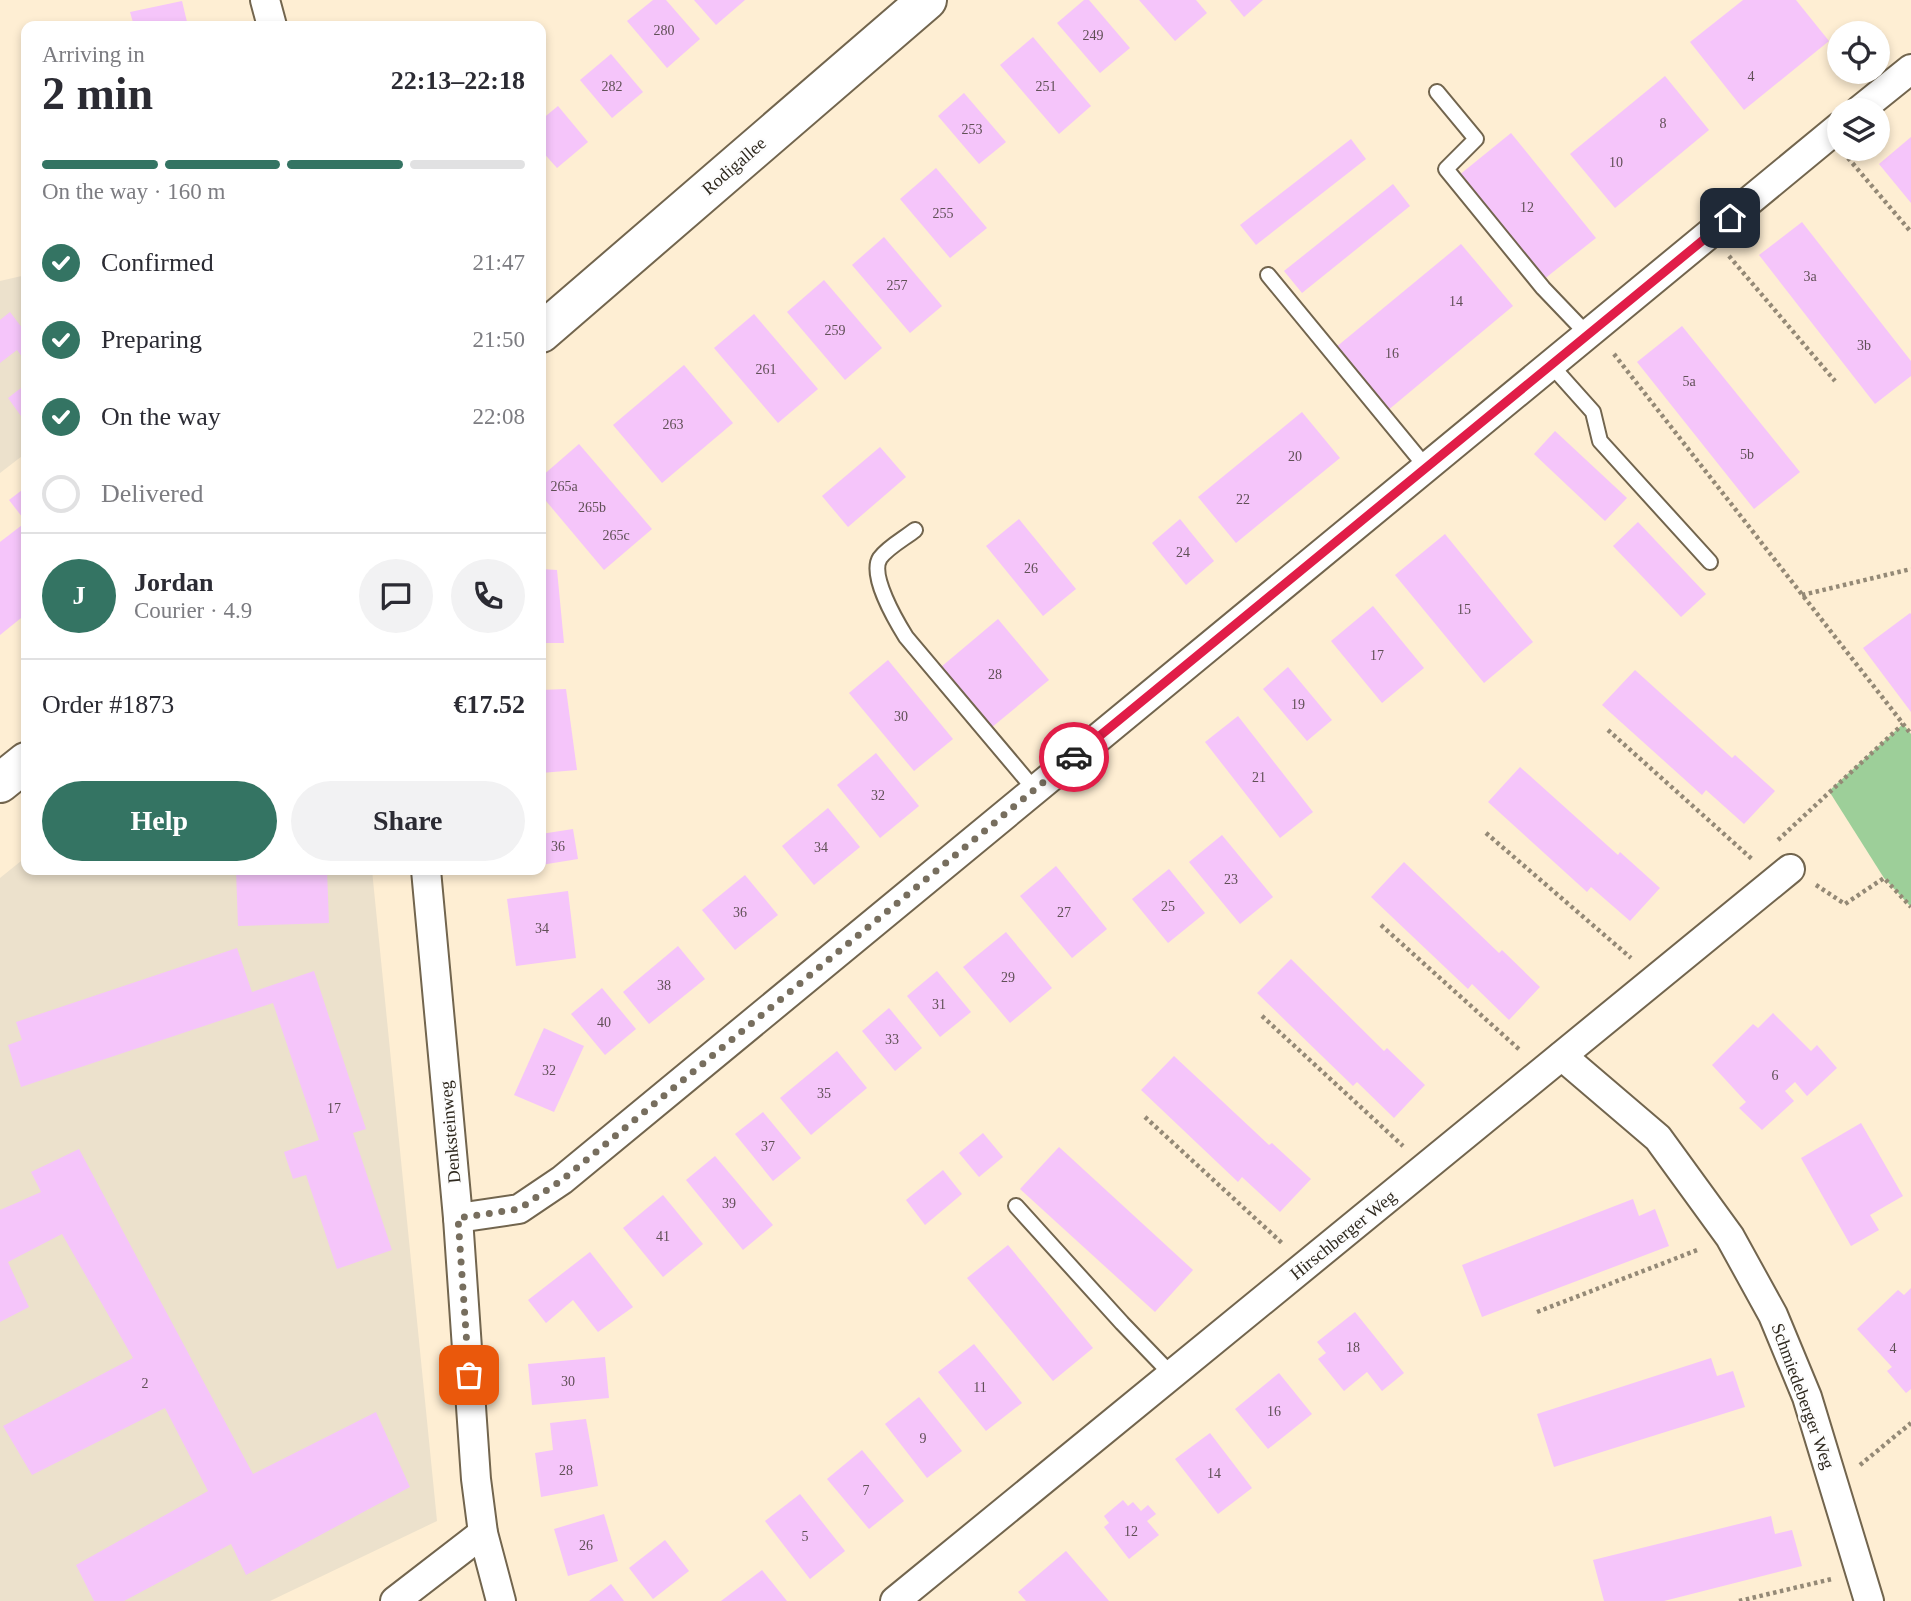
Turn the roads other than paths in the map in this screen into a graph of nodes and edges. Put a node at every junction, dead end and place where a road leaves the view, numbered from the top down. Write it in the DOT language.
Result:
graph roads {
  1 [pos="265,0"];
  2 [pos="927,0"];
  3 [pos="271,21"];
  4 [pos="1911,69"];
  5 [pos="1437,92"];
  6 [pos="1875,98"];
  7 [pos="1827,137"];
  8 [pos="1268,275"];
  9 [pos="546,328"];
  10 [pos="1591,332"];
  11 [pos="1550,365"];
  12 [pos="1426,467"];
  13 [pos="915,530"];
  14 [pos="1710,562"];
  15 [pos="21,766"];
  16 [pos="0,783"];
  17 [pos="1035,790"];
  18 [pos="1790,869"];
  19 [pos="426,875"];
  20 [pos="1552,1063"];
  21 [pos="1016,1206"];
  22 [pos="458,1218"];
  23 [pos="1172,1375"];
  24 [pos="483,1533"];
  25 [pos="395,1601"];
  26 [pos="501,1601"];
  27 [pos="895,1601"];
  28 [pos="1869,1601"];
  1 -- 3 [label="street"];
  2 -- 9 [label="main road, Rodigallee"];
  4 -- 6 [label="street"];
  5 -- 10 [label="lane"];
  7 -- 10 [label="street"];
  8 -- 12 [label="lane"];
  10 -- 11 [label="street"];
  11 -- 12 [label="street"];
  11 -- 14 [label="lane"];
  12 -- 17 [label="street"];
  13 -- 17 [label="lane"];
  15 -- 16 [label="main road"];
  17 -- 22 [label="street"];
  18 -- 20 [label="street, Hirschberger Weg"];
  19 -- 22 [label="street, Denksteinweg"];
  20 -- 23 [label="street, Hirschberger Weg"];
  20 -- 28 [label="street, Schmiedeberger Weg"];
  21 -- 23 [label="lane"];
  22 -- 24 [label="street, Denksteinweg"];
  23 -- 27 [label="street, Hirschberger Weg"];
  24 -- 25 [label="street"];
  24 -- 26 [label="street, Denksteinweg"];
}
